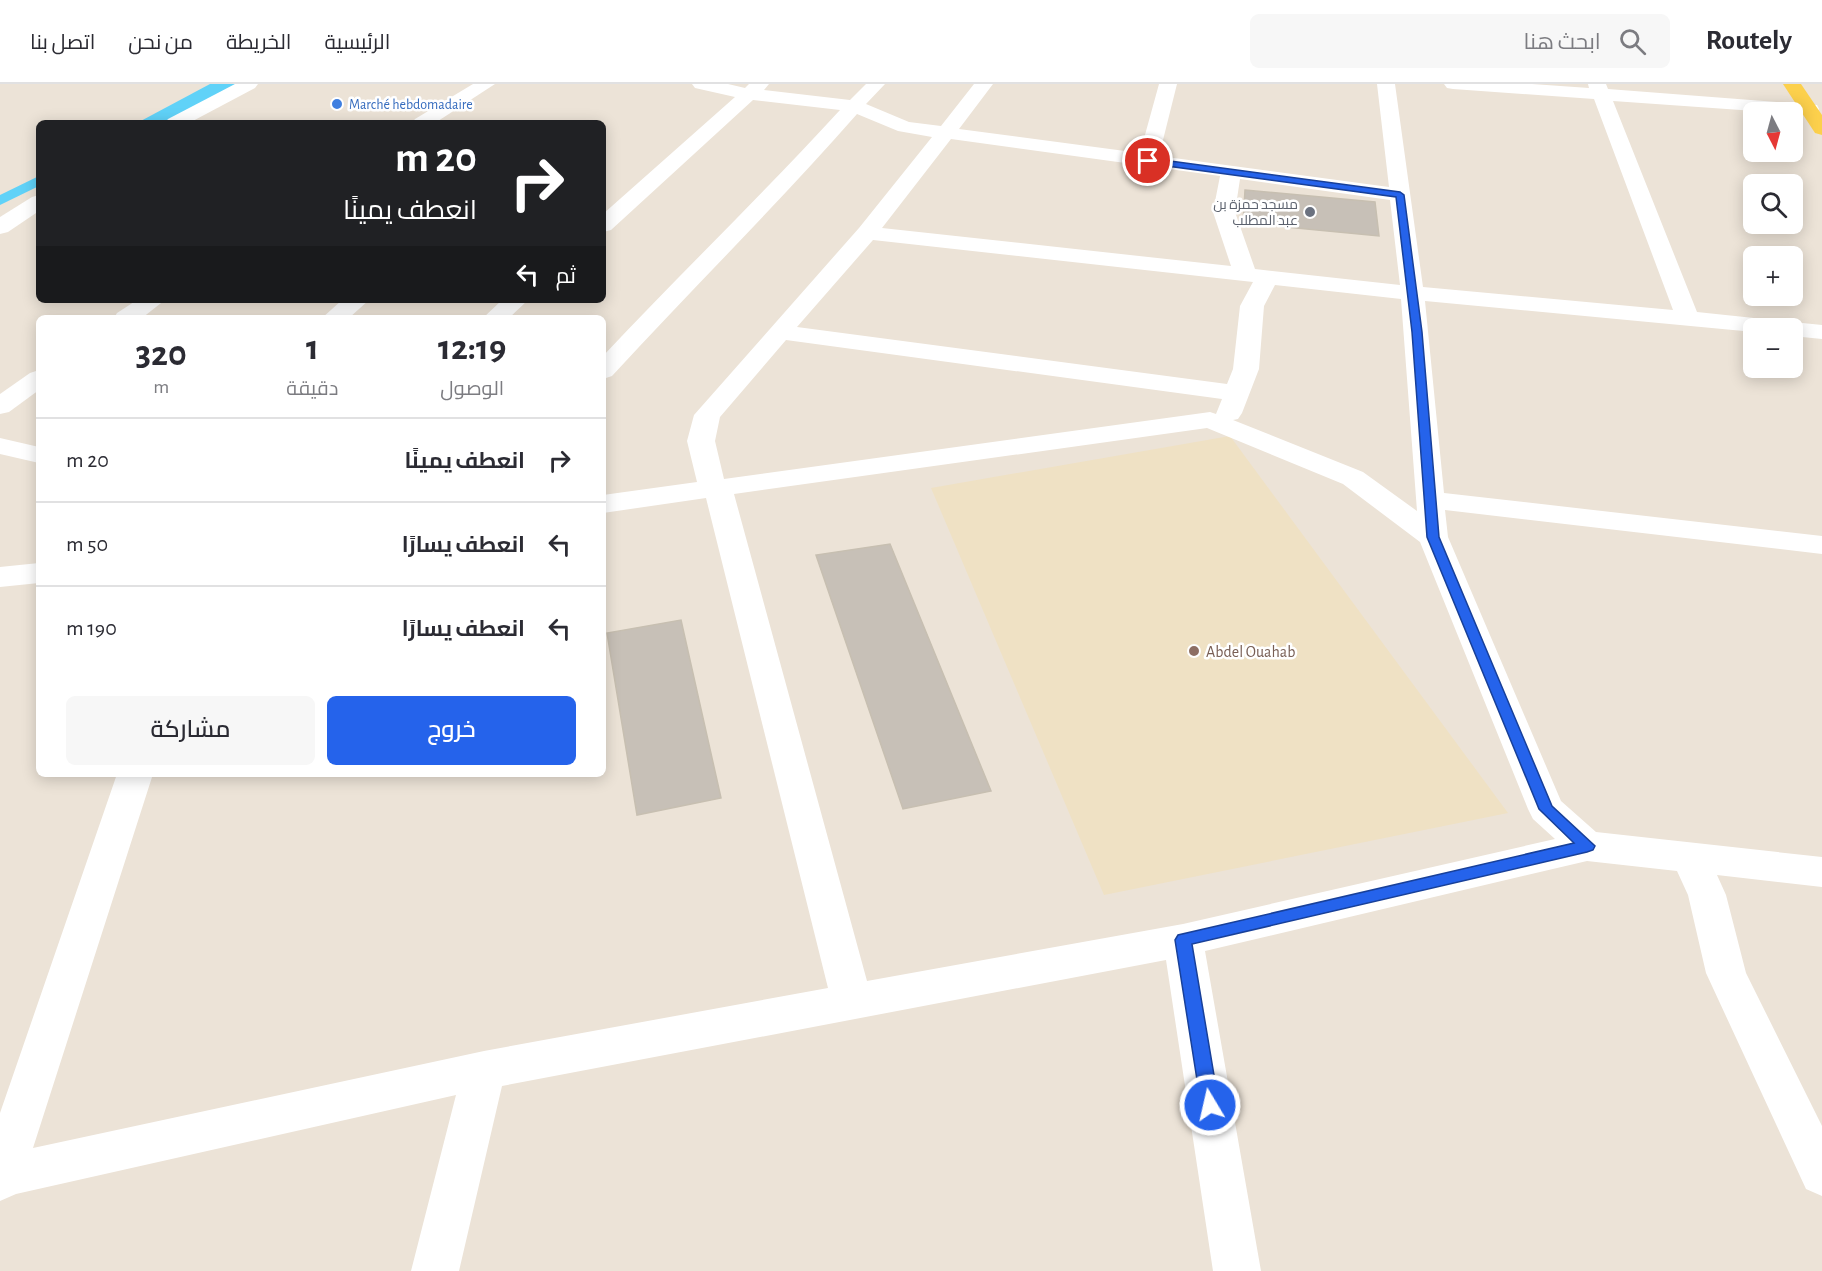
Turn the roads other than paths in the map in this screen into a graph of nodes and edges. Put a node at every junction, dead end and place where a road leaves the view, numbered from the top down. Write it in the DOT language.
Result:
graph roads {
  1 [pos="249,84"];
  2 [pos="486,84"];
  3 [pos="701,84"];
  4 [pos="876,84"];
  5 [pos="984,84"];
  6 [pos="1168,84"];
  7 [pos="1386,84"];
  8 [pos="1453,84"];
  9 [pos="1792,84"];
  10 [pos="755,89"];
  11 [pos="1599,89"];
  12 [pos="854,106"];
  13 [pos="1817,118"];
  14 [pos="181,120"];
  15 [pos="427,120"];
  16 [pos="948,133"];
  17 [pos="1148,161"];
  18 [pos="1231,172"];
  19 [pos="1400,195"];
  20 [pos="36,203"];
  21 [pos="606,222"];
  22 [pos="0,227"];
  23 [pos="867,233"];
  24 [pos="1257,276"];
  25 [pos="1412,293"];
  26 [pos="148,303"];
  27 [pos="353,303"];
  28 [pos="512,303"];
  29 [pos="130,315"];
  30 [pos="338,315"];
  31 [pos="498,315"];
  32 [pos="1689,319"];
  33 [pos="1743,324"];
  34 [pos="1803,330"];
  35 [pos="780,332"];
  36 [pos="1822,332"];
  37 [pos="606,368"];
  38 [pos="36,380"];
  39 [pos="1237,393"];
  40 [pos="0,406"];
  41 [pos="1224,426"];
  42 [pos="0,446"];
  43 [pos="36,454"];
  44 [pos="716,489"];
  45 [pos="1430,500"];
  46 [pos="606,504"];
  47 [pos="1433,537"];
  48 [pos="1822,545"];
  49 [pos="36,573"];
  50 [pos="0,577"];
  51 [pos="134,777"];
  52 [pos="1587,846"];
  53 [pos="1689,857"];
  54 [pos="1822,872"];
  55 [pos="1183,940"];
  56 [pos="852,1001"];
  57 [pos="484,1070"];
  58 [pos="1822,1174"];
  59 [pos="0,1177"];
  60 [pos="435,1271"];
  61 [pos="1237,1271"];
  1 -- 14 [label="street"];
  2 -- 15 [label="street"];
  3 -- 10 [label="street"];
  4 -- 12 [label="street"];
  5 -- 16 [label="street"];
  6 -- 17 [label="street"];
  7 -- 19 [label="street"];
  8 -- 11 [label="street"];
  9 -- 13 [label="main road"];
  10 -- 12 [label="street"];
  10 -- 21 [label="street"];
  11 -- 13 [label="street"];
  11 -- 32 [label="street"];
  12 -- 16 [label="street"];
  12 -- 37 [label="street"];
  16 -- 17 [label="street"];
  16 -- 23 [label="street"];
  17 -- 18 [label="street"];
  18 -- 19 [label="street"];
  18 -- 24 [label="street"];
  19 -- 25 [label="street"];
  20 -- 22 [label="street"];
  23 -- 24 [label="street"];
  23 -- 35 [label="street"];
  24 -- 25 [label="street"];
  24 -- 39 [label="street"];
  25 -- 32 [label="street"];
  25 -- 45 [label="street"];
  26 -- 29 [label="street"];
  27 -- 30 [label="street"];
  28 -- 31 [label="street"];
  32 -- 33 [label="street"];
  34 -- 36 [label="street"];
  35 -- 39 [label="street"];
  35 -- 44 [label="street"];
  38 -- 40 [label="street"];
  39 -- 41 [label="street"];
  41 -- 44 [label="street"];
  41 -- 47 [label="street"];
  42 -- 43 [label="street"];
  44 -- 46 [label="street"];
  44 -- 56 [label="street"];
  45 -- 47 [label="street"];
  45 -- 48 [label="street"];
  47 -- 52 [label="street"];
  49 -- 50 [label="street"];
  51 -- 59 [label="street"];
  52 -- 53 [label="street"];
  52 -- 55 [label="street"];
  53 -- 54 [label="street"];
  53 -- 58 [label="street"];
  55 -- 56 [label="street"];
  55 -- 61 [label="street"];
  56 -- 57 [label="street"];
  57 -- 59 [label="street"];
  57 -- 60 [label="street"];
}
